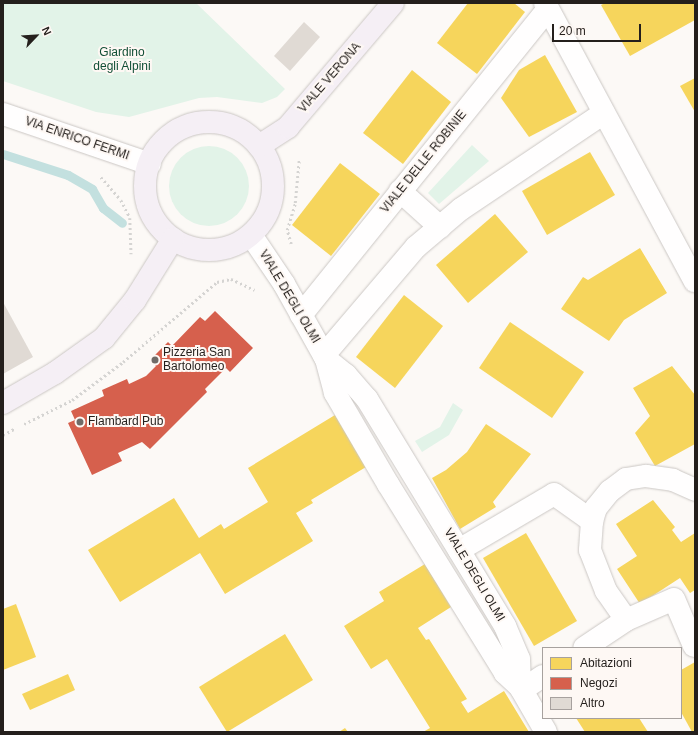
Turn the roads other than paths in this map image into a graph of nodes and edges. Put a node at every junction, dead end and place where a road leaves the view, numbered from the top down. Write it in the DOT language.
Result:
graph roads {
  1 [pos="393,3"];
  2 [pos="547,6"];
  3 [pos="604,113"];
  4 [pos="3,114"];
  5 [pos="259,146"];
  6 [pos="150,164"];
  7 [pos="400,192"];
  8 [pos="440,227"];
  9 [pos="251,235"];
  10 [pos="173,239"];
  11 [pos="695,281"];
  12 [pos="300,315"];
  13 [pos="325,357"];
  14 [pos="3,403"];
  15 [pos="410,470"];
  16 [pos="388,484"];
  17 [pos="695,490"];
  18 [pos="592,521"];
  19 [pos="459,550"];
  20 [pos="626,620"];
  21 [pos="694,646"];
  22 [pos="586,647"];
  23 [pos="542,677"];
  24 [pos="521,688"];
  25 [pos="546,732"];
  1 -- 5 [label="main road, VIALE VERONA"];
  2 -- 3 [label="street, VIALE DELLE ROBINIE"];
  2 -- 7 [label="street, VIALE DELLE ROBINIE"];
  3 -- 8 [label="street"];
  3 -- 11 [label="street, VIALE DELLE ROBINIE"];
  4 -- 6 [label="street, VIA ENRICO FERMI"];
  5 -- 6 [label="main road"];
  5 -- 9 [label="main road"];
  6 -- 10 [label="main road"];
  7 -- 8 [label="street"];
  7 -- 12 [label="street, VIALE DELLE ROBINIE"];
  8 -- 13 [label="street"];
  9 -- 10 [label="main road"];
  9 -- 12 [label="street, VIALE DEGLI OLMI"];
  10 -- 14 [label="main road"];
  12 -- 13 [label="street, VIALE DEGLI OLMI"];
  13 -- 15 [label="street, VIALE DEGLI OLMI"];
  13 -- 16 [label="street, VIALE DEGLI OLMI"];
  15 -- 16 [label="street"];
  15 -- 19 [label="street, VIALE DEGLI OLMI"];
  16 -- 24 [label="street, VIALE DEGLI OLMI"];
  17 -- 18 [label="street"];
  18 -- 19 [label="street"];
  18 -- 20 [label="street"];
  19 -- 24 [label="street, VIALE DEGLI OLMI"];
  20 -- 21 [label="street"];
  20 -- 22 [label="street"];
  23 -- 24 [label="street"];
  24 -- 25 [label="street, VIALE DEGLI OLMI"];
}
